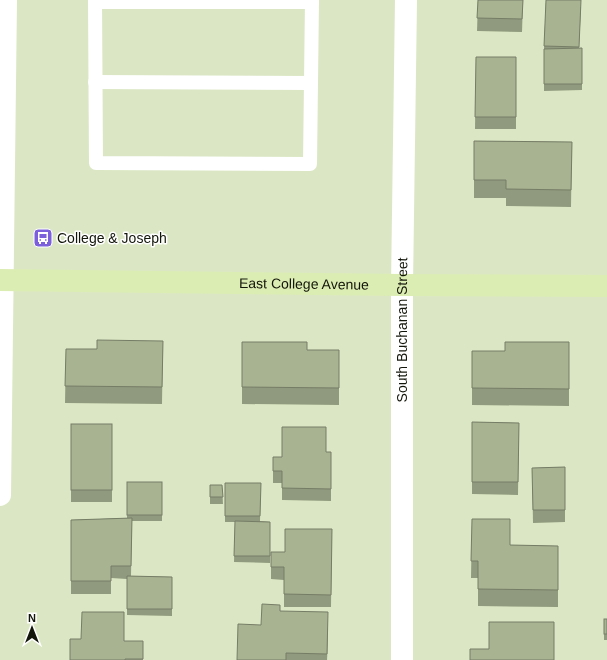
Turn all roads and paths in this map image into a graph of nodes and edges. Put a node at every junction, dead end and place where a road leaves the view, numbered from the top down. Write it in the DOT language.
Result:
graph roads {
  1 [pos="6,0"];
  2 [pos="406,0"];
  3 [pos="95,1"];
  4 [pos="312,1"];
  5 [pos="95,82"];
  6 [pos="311,83"];
  7 [pos="1,280"];
  8 [pos="402,285"];
  9 [pos="607,286"];
  10 [pos="0,495"];
  11 [pos="402,660"];
  1 -- 7 [label="street"];
  2 -- 8 [label="street, South Buchanan Street"];
  3 -- 4 [label="lane"];
  3 -- 5 [label="lane"];
  4 -- 6 [label="lane"];
  5 -- 6 [label="lane"];
  5 -- 6 [label="lane"];
  7 -- 8 [label="main road, East College Avenue"];
  7 -- 10 [label="street"];
  8 -- 9 [label="main road, East College Avenue"];
  8 -- 11 [label="street, South Buchanan Street"];
}
